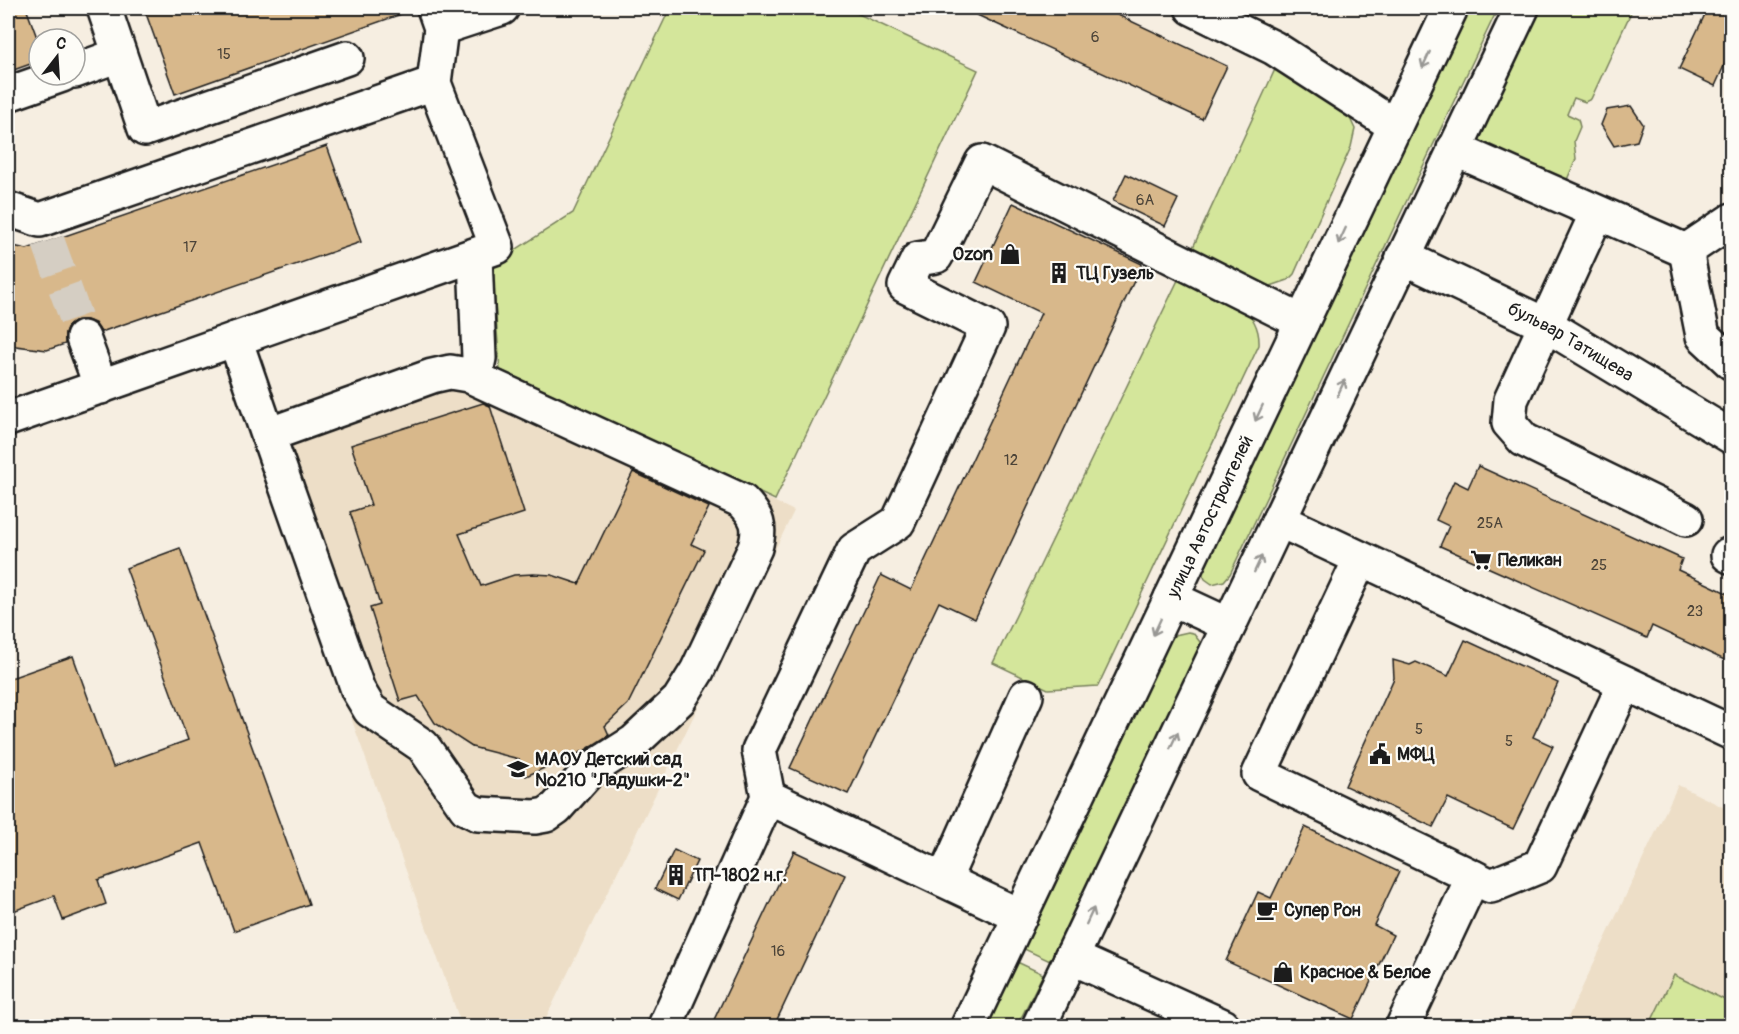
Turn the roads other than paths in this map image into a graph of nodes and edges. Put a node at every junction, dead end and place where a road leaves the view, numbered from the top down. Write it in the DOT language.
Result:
graph roads {
  1 [pos="104,8"];
  2 [pos="502,8"];
  3 [pos="1192,8"];
  4 [pos="1451,8"];
  5 [pos="1521,8"];
  6 [pos="438,18"];
  7 [pos="346,58"];
  8 [pos="105,60"];
  9 [pos="87,67"];
  10 [pos="434,83"];
  11 [pos="28,87"];
  12 [pos="8,94"];
  13 [pos="1395,126"];
  14 [pos="1454,149"];
  15 [pos="8,209"];
  16 [pos="1597,213"];
  17 [pos="1731,220"];
  18 [pos="1686,251"];
  19 [pos="475,256"];
  20 [pos="1403,257"];
  21 [pos="1302,322"];
  22 [pos="1548,326"];
  23 [pos="83,338"];
  24 [pos="235,339"];
  25 [pos="1731,363"];
  26 [pos="475,377"];
  27 [pos="101,387"];
  28 [pos="8,419"];
  29 [pos="268,435"];
  30 [pos="1731,437"];
  31 [pos="1686,519"];
  32 [pos="1279,520"];
  33 [pos="1360,560"];
  34 [pos="1171,598"];
  35 [pos="1229,625"];
  36 [pos="1625,683"];
  37 [pos="1026,696"];
  38 [pos="1731,733"];
  39 [pos="768,797"];
  40 [pos="1473,877"];
  41 [pos="944,880"];
  42 [pos="1020,916"];
  43 [pos="1071,957"];
  44 [pos="664,1026"];
  45 [pos="968,1026"];
  46 [pos="1039,1026"];
  47 [pos="1223,1026"];
  48 [pos="1402,1026"];
  1 -- 7 [label="main road"];
  2 -- 6 [label="main road"];
  3 -- 13 [label="main road"];
  4 -- 13 [label="main road, улица Автостроителей, one-way"];
  5 -- 14 [label="main road"];
  6 -- 10 [label="main road"];
  8 -- 9 [label="main road"];
  10 -- 15 [label="main road"];
  10 -- 19 [label="main road"];
  11 -- 12 [label="main road"];
  13 -- 21 [label="main road, улица Автостроителей, one-way"];
  14 -- 16 [label="main road"];
  14 -- 20 [label="main road"];
  16 -- 18 [label="main road"];
  16 -- 22 [label="main road"];
  17 -- 18 [label="main road"];
  18 -- 25 [label="main road"];
  19 -- 24 [label="main road"];
  19 -- 26 [label="main road"];
  20 -- 22 [label="main road, бульвар Татищева"];
  32 -- 20 [label="main road, one-way"];
  21 -- 34 [label="main road, улица Автостроителей, one-way"];
  21 -- 39 [label="main road"];
  22 -- 30 [label="main road, бульвар Татищева"];
  22 -- 31 [label="main road"];
  23 -- 27 [label="main road"];
  24 -- 27 [label="main road"];
  24 -- 29 [label="main road"];
  26 -- 29 [label="main road"];
  26 -- 29 [label="main road"];
  27 -- 28 [label="main road"];
  32 -- 33 [label="main road"];
  35 -- 32 [label="main road, one-way"];
  33 -- 36 [label="main road"];
  33 -- 40 [label="main road"];
  34 -- 35 [label="main road"];
  34 -- 42 [label="main road, улица Автостроителей, one-way"];
  43 -- 35 [label="main road, one-way"];
  36 -- 38 [label="main road"];
  36 -- 40 [label="main road"];
  37 -- 41 [label="main road"];
  39 -- 41 [label="main road"];
  39 -- 44 [label="main road"];
  40 -- 48 [label="main road"];
  41 -- 42 [label="main road"];
  42 -- 45 [label="main road, улица Автостроителей"];
  43 -- 46 [label="main road"];
  43 -- 47 [label="main road"];
}
